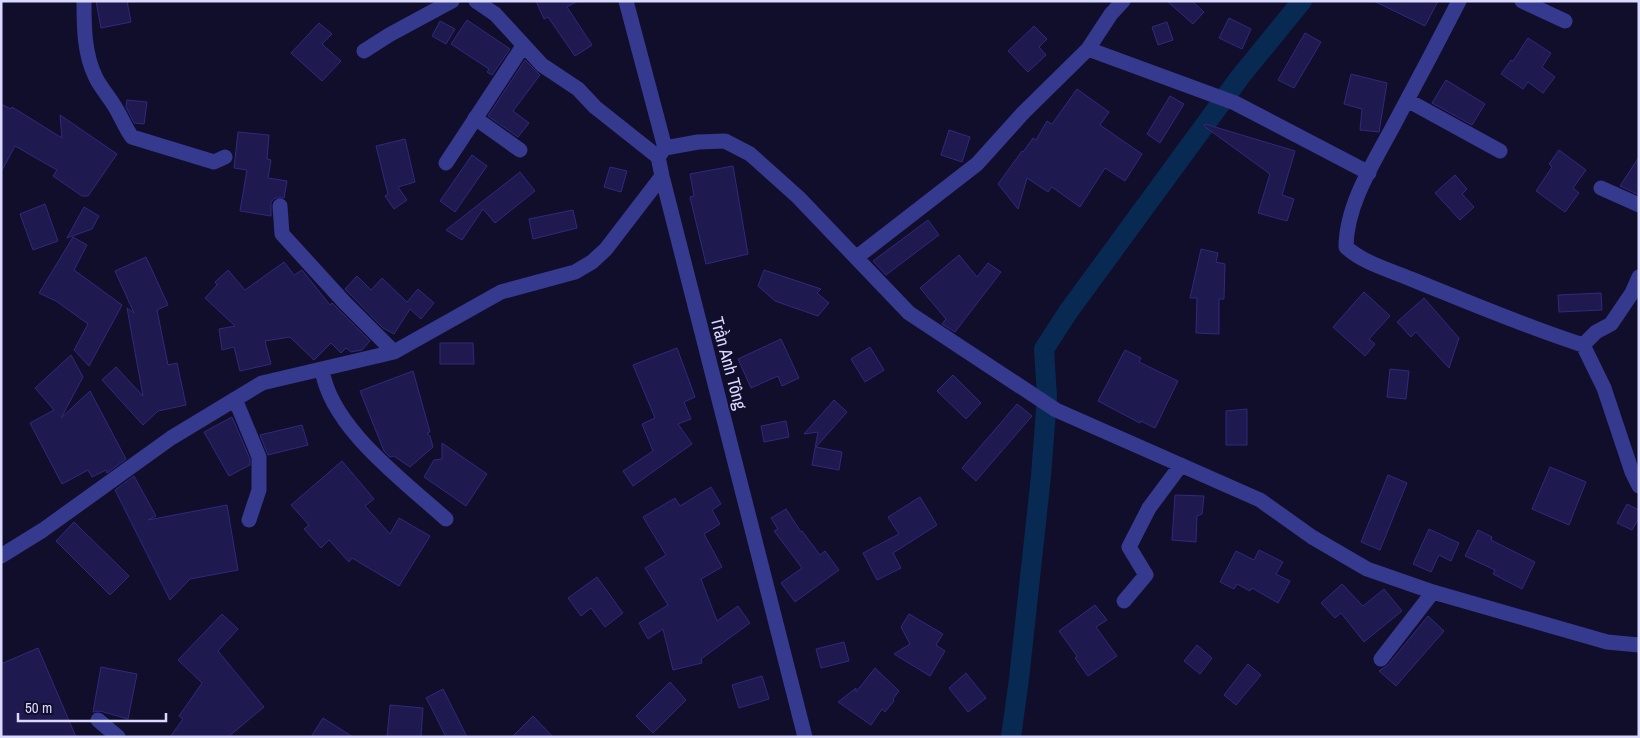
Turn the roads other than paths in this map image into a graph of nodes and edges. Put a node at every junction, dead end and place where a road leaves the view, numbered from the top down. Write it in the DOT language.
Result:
graph roads {
  1 [pos="84,1"];
  2 [pos="452,1"];
  3 [pos="476,1"];
  4 [pos="626,1"];
  5 [pos="1123,1"];
  6 [pos="1459,1"];
  7 [pos="1522,1"];
  8 [pos="1565,21"];
  9 [pos="523,46"];
  10 [pos="1088,49"];
  11 [pos="364,52"];
  12 [pos="1408,100"];
  13 [pos="475,118"];
  14 [pos="520,150"];
  15 [pos="1500,151"];
  16 [pos="662,153"];
  17 [pos="225,157"];
  18 [pos="446,163"];
  19 [pos="1369,173"];
  20 [pos="662,176"];
  21 [pos="1601,188"];
  22 [pos="1639,205"];
  23 [pos="280,206"];
  24 [pos="857,258"];
  25 [pos="1639,277"];
  26 [pos="1583,345"];
  27 [pos="394,352"];
  28 [pos="322,369"];
  29 [pos="236,399"];
  30 [pos="1180,466"];
  31 [pos="1639,486"];
  32 [pos="248,520"];
  33 [pos="446,520"];
  34 [pos="1,556"];
  35 [pos="1433,592"];
  36 [pos="1124,601"];
  37 [pos="1639,645"];
  38 [pos="1381,658"];
  39 [pos="98,720"];
  40 [pos="118,737"];
  41 [pos="806,737"];
  1 -- 17 [label="street"];
  2 -- 11 [label="street"];
  3 -- 9 [label="street"];
  4 -- 16 [label="street, Trần Anh Tông"];
  5 -- 10 [label="street"];
  6 -- 12 [label="street"];
  7 -- 8 [label="street"];
  9 -- 13 [label="street"];
  9 -- 16 [label="street"];
  10 -- 19 [label="street"];
  10 -- 24 [label="street"];
  12 -- 15 [label="street"];
  12 -- 19 [label="street"];
  13 -- 14 [label="street"];
  13 -- 18 [label="street"];
  16 -- 20 [label="street, Trần Anh Tông"];
  16 -- 24 [label="street"];
  19 -- 26 [label="street"];
  20 -- 27 [label="street"];
  20 -- 41 [label="street, Trần Anh Tông"];
  21 -- 22 [label="street"];
  23 -- 27 [label="street"];
  24 -- 30 [label="street"];
  25 -- 26 [label="street"];
  26 -- 31 [label="street"];
  27 -- 28 [label="street"];
  28 -- 29 [label="street"];
  28 -- 33 [label="street"];
  29 -- 32 [label="street"];
  29 -- 34 [label="street"];
  30 -- 35 [label="street"];
  30 -- 36 [label="street"];
  35 -- 37 [label="street"];
  35 -- 38 [label="street"];
  39 -- 40 [label="street"];
}
